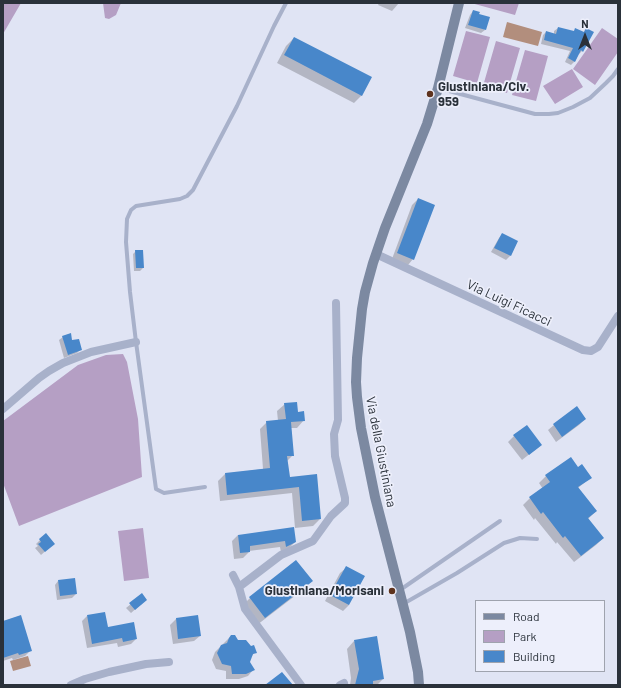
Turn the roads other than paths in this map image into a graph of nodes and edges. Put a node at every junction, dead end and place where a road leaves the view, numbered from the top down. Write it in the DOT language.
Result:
graph roads {
  1 [pos="286,3"];
  2 [pos="459,3"];
  3 [pos="618,68"];
  4 [pos="438,88"];
  5 [pos="376,254"];
  6 [pos="336,303"];
  7 [pos="618,316"];
  8 [pos="136,342"];
  9 [pos="3,409"];
  10 [pos="205,488"];
  11 [pos="500,521"];
  12 [pos="537,539"];
  13 [pos="233,575"];
  14 [pos="239,588"];
  15 [pos="400,590"];
  16 [pos="403,604"];
  17 [pos="169,662"];
  18 [pos="71,685"];
  19 [pos="301,685"];
  20 [pos="419,685"];
  1 -- 8 [label="lane"];
  2 -- 4 [label="street, Via della Giustiniana"];
  3 -- 4 [label="lane"];
  4 -- 5 [label="street, Via della Giustiniana"];
  5 -- 7 [label="street, Via Luigi Ficacci"];
  5 -- 15 [label="street, Via della Giustiniana"];
  6 -- 14 [label="street"];
  8 -- 9 [label="street"];
  8 -- 10 [label="lane"];
  11 -- 15 [label="lane"];
  12 -- 16 [label="lane"];
  13 -- 14 [label="street"];
  14 -- 19 [label="street"];
  15 -- 16 [label="street, Via della Giustiniana"];
  16 -- 20 [label="street, Via della Giustiniana"];
  17 -- 18 [label="street"];
}
